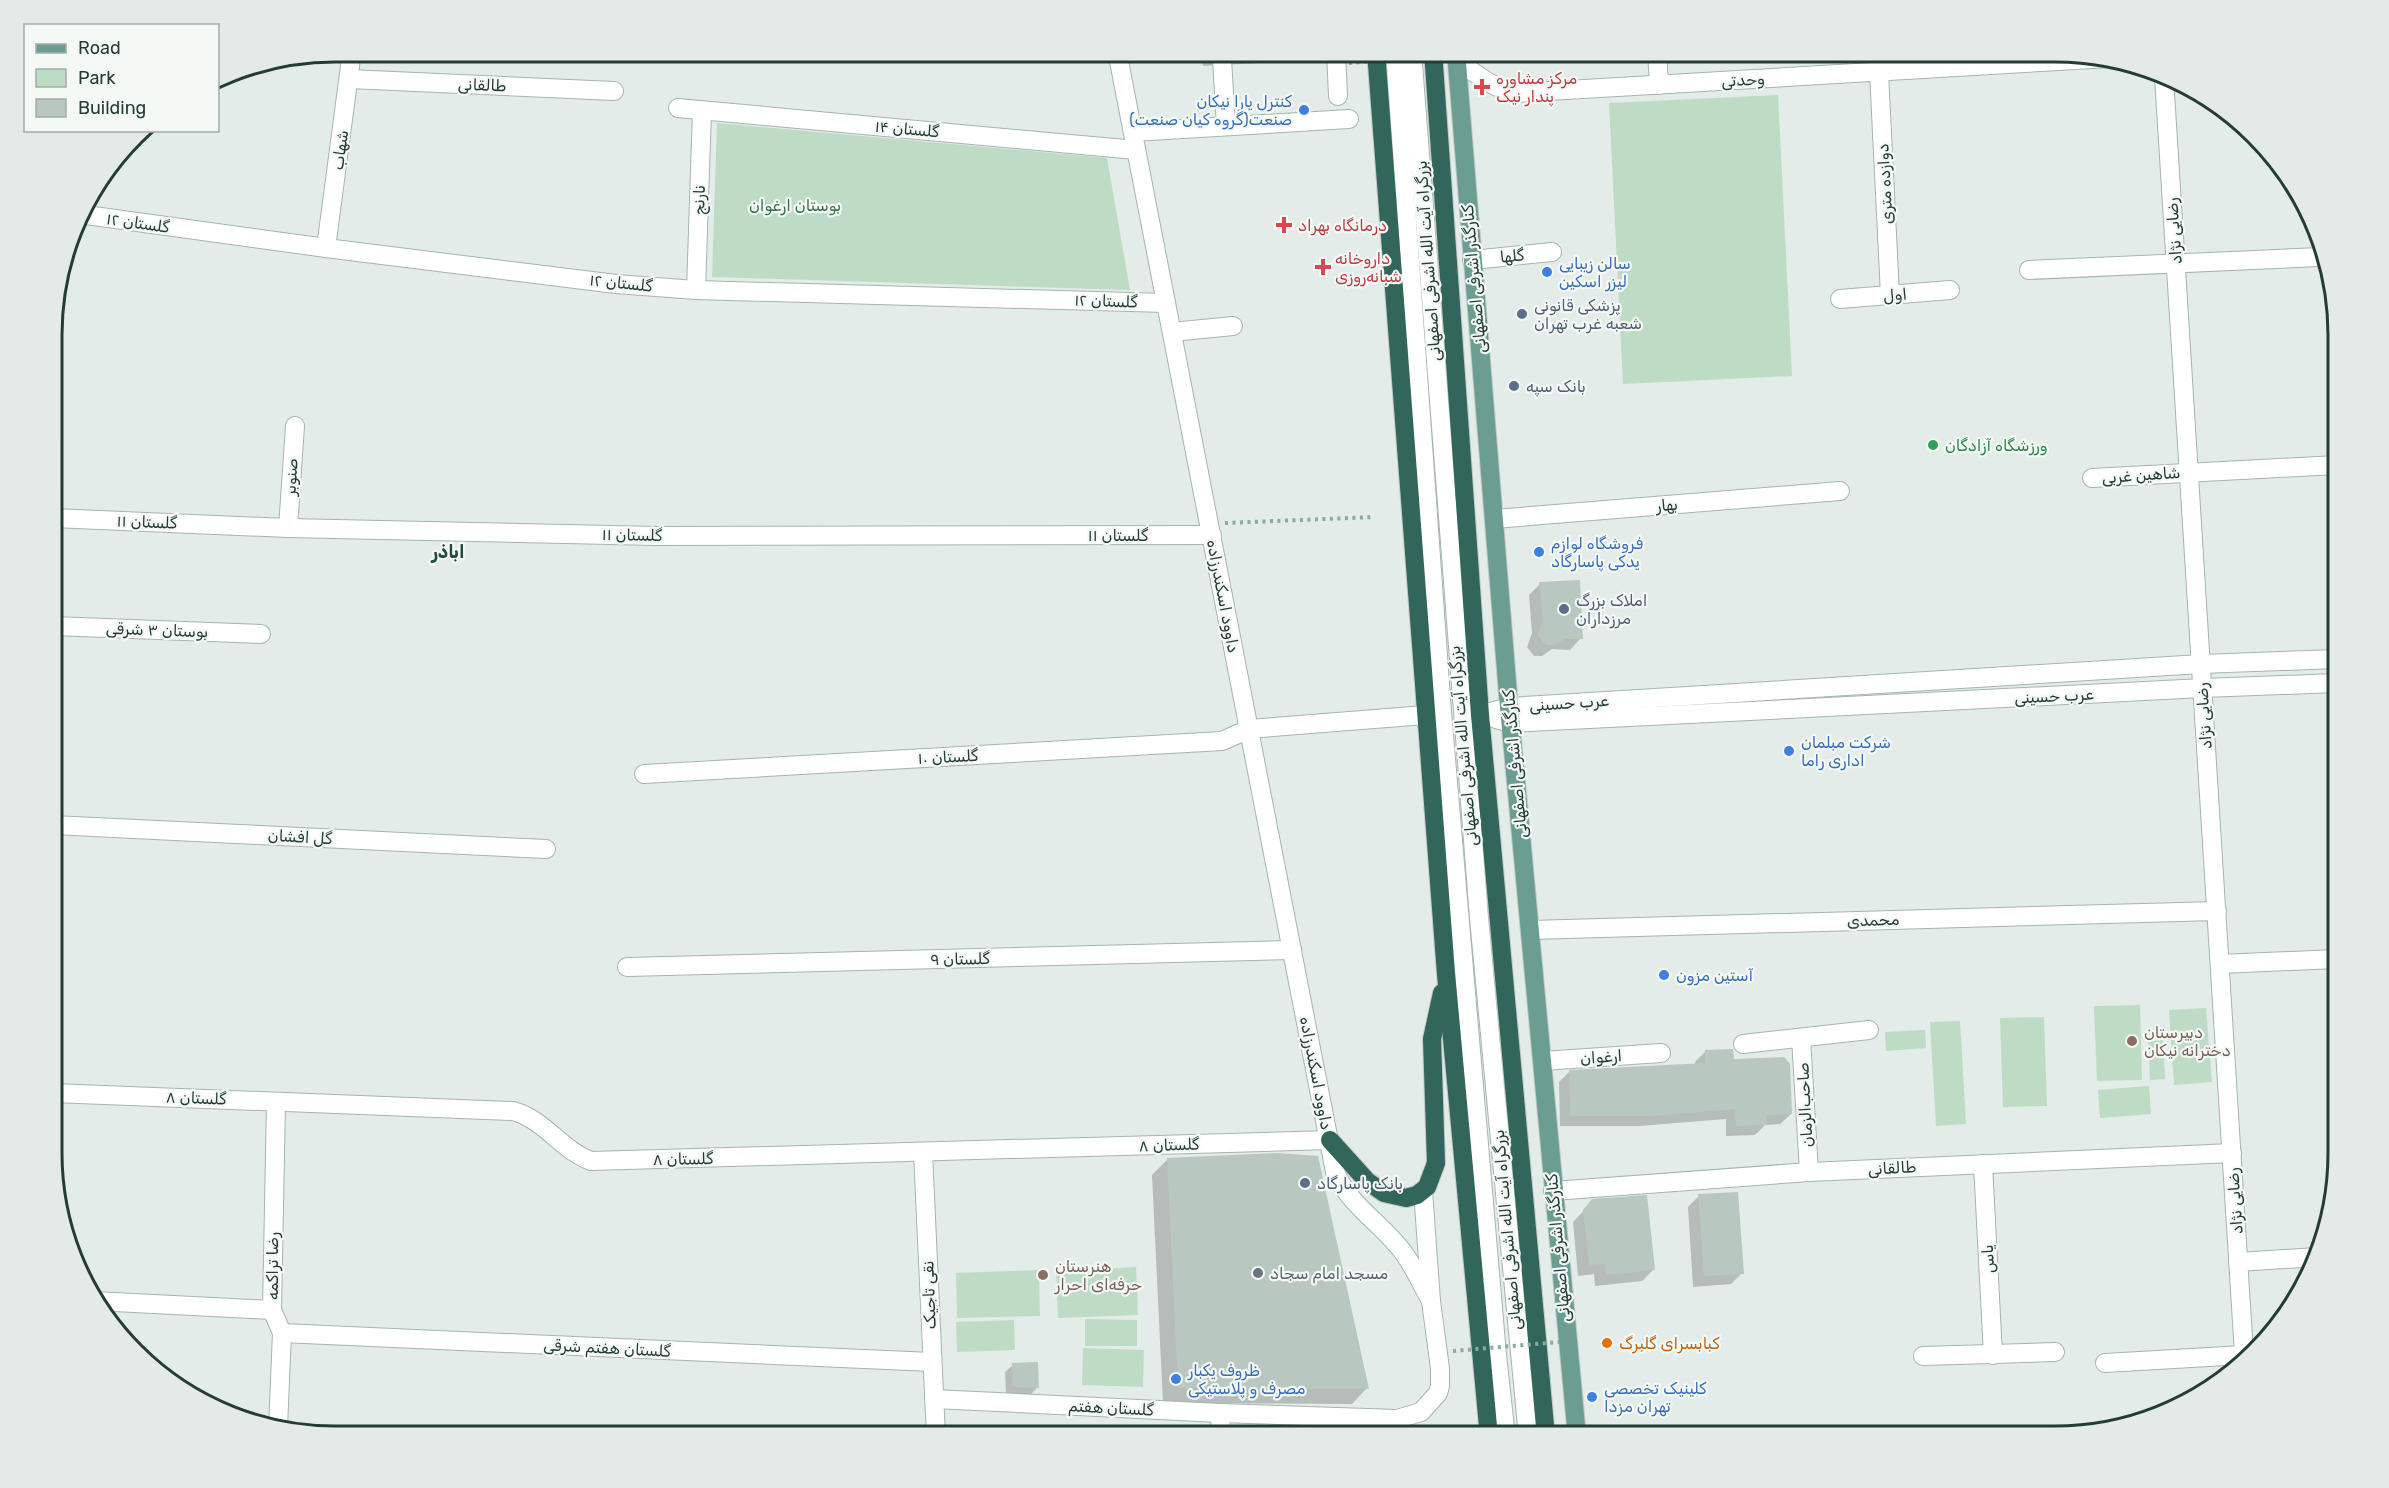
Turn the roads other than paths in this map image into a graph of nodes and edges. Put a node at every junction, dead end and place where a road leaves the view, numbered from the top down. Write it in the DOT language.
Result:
graph roads {
  1 [pos="351,62"];
  2 [pos="1119,62"];
  3 [pos="1222,62"];
  4 [pos="1341,62"];
  5 [pos="1377,62"];
  6 [pos="1396,62"];
  7 [pos="1413,62"];
  8 [pos="1434,62"];
  9 [pos="1457,62"];
  10 [pos="1464,62"];
  11 [pos="1658,62"];
  12 [pos="2044,62"];
  13 [pos="1879,72"];
  14 [pos="349,80"];
  15 [pos="1659,85"];
  16 [pos="2164,85"];
  17 [pos="1459,90"];
  18 [pos="614,91"];
  19 [pos="1436,91"];
  20 [pos="1338,96"];
  21 [pos="678,108"];
  22 [pos="702,111"];
  23 [pos="1350,119"];
  24 [pos="1226,126"];
  25 [pos="1133,132"];
  26 [pos="1136,150"];
  27 [pos="89,215"];
  28 [pos="326,248"];
  29 [pos="1552,252"];
  30 [pos="2316,257"];
  31 [pos="1472,260"];
  32 [pos="2176,264"];
  33 [pos="2029,270"];
  34 [pos="696,290"];
  35 [pos="1950,290"];
  36 [pos="1890,295"];
  37 [pos="1839,299"];
  38 [pos="1166,303"];
  39 [pos="1233,326"];
  40 [pos="1172,332"];
  41 [pos="295,426"];
  42 [pos="2328,465"];
  43 [pos="2189,472"];
  44 [pos="2092,478"];
  45 [pos="1840,491"];
  46 [pos="62,518"];
  47 [pos="1494,519"];
  48 [pos="288,528"];
  49 [pos="1210,529"];
  50 [pos="62,626"];
  51 [pos="261,634"];
  52 [pos="2328,659"];
  53 [pos="2201,664"];
  54 [pos="2328,683"];
  55 [pos="2203,688"];
  56 [pos="1425,715"];
  57 [pos="1480,715"];
  58 [pos="1510,715"];
  59 [pos="1249,729"];
  60 [pos="644,774"];
  61 [pos="62,825"];
  62 [pos="546,849"];
  63 [pos="2217,910"];
  64 [pos="1530,930"];
  65 [pos="1293,950"];
  66 [pos="2328,959"];
  67 [pos="2220,964"];
  68 [pos="627,967"];
  69 [pos="1446,974"];
  70 [pos="1869,1030"];
  71 [pos="1801,1038"];
  72 [pos="1743,1044"];
  73 [pos="1661,1053"];
  74 [pos="1542,1061"];
  75 [pos="62,1093"];
  76 [pos="276,1102"];
  77 [pos="1330,1140"];
  78 [pos="923,1152"];
  79 [pos="2232,1153"];
  80 [pos="1983,1164"];
  81 [pos="1809,1172"];
  82 [pos="1423,1191"];
  83 [pos="1553,1191"];
  84 [pos="2307,1258"];
  85 [pos="2238,1262"];
  86 [pos="1431,1301"];
  87 [pos="106,1302"];
  88 [pos="272,1310"];
  89 [pos="282,1333"];
  90 [pos="2244,1351"];
  91 [pos="2055,1352"];
  92 [pos="1993,1355"];
  93 [pos="2239,1355"];
  94 [pos="1923,1356"];
  95 [pos="932,1362"];
  96 [pos="2105,1363"];
  97 [pos="934,1399"];
  98 [pos="1220,1413"];
  99 [pos="278,1420"];
  100 [pos="935,1426"];
  101 [pos="1221,1426"];
  102 [pos="1487,1426"];
  103 [pos="1505,1426"];
  104 [pos="1527,1426"];
  105 [pos="1544,1426"];
  106 [pos="1576,1426"];
  1 -- 14 [label="street, شهاب"];
  2 -- 25 [label="street, داوود اسکندرزاده"];
  3 -- 24 [label="street"];
  4 -- 20 [label="street"];
  5 -- 56 [label="highway, بزرگراه آیت الله اشرفی اصفهانی"];
  6 -- 103 [label="street"];
  7 -- 104 [label="street"];
  8 -- 19 [label="highway, بزرگراه آیت الله اشرفی اصفهانی"];
  9 -- 17 [label="main road, کنارگذر اشرفی اصفهانی"];
  10 -- 15 [label="street, وحدتی"];
  11 -- 15 [label="street"];
  12 -- 13 [label="street, وحدتی"];
  13 -- 15 [label="street, وحدتی"];
  13 -- 36 [label="street, دوازده متری"];
  14 -- 18 [label="street, طالقانی"];
  14 -- 28 [label="street, شهاب"];
  16 -- 32 [label="street, رضایی نژاد"];
  17 -- 19 [label="main road"];
  17 -- 31 [label="main road, کنارگذر اشرفی اصفهانی"];
  19 -- 57 [label="highway, بزرگراه آیت الله اشرفی اصفهانی"];
  21 -- 22 [label="street, گلستان ۱۴"];
  22 -- 26 [label="street, گلستان ۱۴"];
  22 -- 34 [label="street, نارنج"];
  23 -- 24 [label="street"];
  24 -- 25 [label="street"];
  25 -- 26 [label="street, داوود اسکندرزاده"];
  26 -- 38 [label="street, داوود اسکندرزاده"];
  27 -- 28 [label="street, گلستان ۱۲"];
  28 -- 34 [label="street, گلستان ۱۲"];
  29 -- 31 [label="street, گلها"];
  30 -- 32 [label="street"];
  31 -- 47 [label="main road, کنارگذر اشرفی اصفهانی"];
  32 -- 33 [label="street"];
  32 -- 43 [label="street, رضایی نژاد"];
  34 -- 38 [label="street, گلستان ۱۲"];
  35 -- 36 [label="street, اول"];
  36 -- 37 [label="street, اول"];
  38 -- 40 [label="street, داوود اسکندرزاده"];
  39 -- 40 [label="street"];
  40 -- 49 [label="street, داوود اسکندرزاده"];
  41 -- 48 [label="street, صنوبر"];
  42 -- 43 [label="street, شاهین غربی"];
  43 -- 44 [label="street, شاهین غربی"];
  43 -- 53 [label="street, رضایی نژاد"];
  45 -- 47 [label="street, بهار"];
  46 -- 48 [label="street, گلستان ۱۱"];
  47 -- 58 [label="main road, کنارگذر اشرفی اصفهانی"];
  48 -- 49 [label="street, گلستان ۱۱"];
  49 -- 59 [label="street, داوود اسکندرزاده"];
  50 -- 51 [label="street, بوستان ۳ شرقی"];
  52 -- 53 [label="street, عرب حسینی"];
  53 -- 55 [label="street, رضایی نژاد"];
  53 -- 58 [label="street, عرب حسینی"];
  54 -- 55 [label="street, عرب حسینی"];
  55 -- 58 [label="street, عرب حسینی"];
  55 -- 63 [label="street, رضایی نژاد"];
  56 -- 59 [label="street, گلستان ۱۰"];
  56 -- 69 [label="highway, بزرگراه آیت الله اشرفی اصفهانی"];
  57 -- 58 [label="street, عرب حسینی"];
  57 -- 105 [label="highway, بزرگراه آیت الله اشرفی اصفهانی"];
  58 -- 64 [label="main road, کنارگذر اشرفی اصفهانی"];
  59 -- 60 [label="street, گلستان ۱۰"];
  59 -- 65 [label="street, داوود اسکندرزاده"];
  61 -- 62 [label="street, گل افشان"];
  63 -- 64 [label="street, محمدی"];
  63 -- 67 [label="street, رضایی نژاد"];
  64 -- 74 [label="main road, کنارگذر اشرفی اصفهانی"];
  65 -- 68 [label="street, گلستان ۹"];
  65 -- 77 [label="street, داوود اسکندرزاده"];
  66 -- 67 [label="street"];
  67 -- 79 [label="street, رضایی نژاد"];
  69 -- 82 [label="highway"];
  69 -- 102 [label="highway, بزرگراه آیت الله اشرفی اصفهانی"];
  70 -- 71 [label="street, صاحب‌الزمان"];
  71 -- 72 [label="street, صاحب‌الزمان"];
  71 -- 81 [label="street, صاحب‌الزمان"];
  73 -- 74 [label="street, ارغوان"];
  74 -- 83 [label="main road, کنارگذر اشرفی اصفهانی"];
  75 -- 76 [label="street, گلستان ٨"];
  76 -- 78 [label="street, گلستان ٨"];
  76 -- 88 [label="street, رضا تراکمه"];
  77 -- 78 [label="street, گلستان ٨"];
  77 -- 82 [label="highway"];
  77 -- 86 [label="street, داوود اسکندرزاده"];
  78 -- 95 [label="street, نقی تاجیک"];
  79 -- 80 [label="street, طالقانی"];
  79 -- 85 [label="street, رضایی نژاد"];
  80 -- 81 [label="street, طالقانی"];
  80 -- 92 [label="street, یاس"];
  81 -- 83 [label="street, طالقانی"];
  82 -- 86 [label="street, گلستان هفتم"];
  83 -- 106 [label="main road, کنارگذر اشرفی اصفهانی"];
  84 -- 85 [label="street"];
  85 -- 90 [label="street, رضایی نژاد"];
  86 -- 98 [label="street, گلستان هفتم"];
  87 -- 88 [label="street"];
  88 -- 89 [label="street, رضا تراکمه"];
  89 -- 95 [label="street, گلستان هفتم شرقی"];
  89 -- 99 [label="street, رضا تراکمه"];
  91 -- 92 [label="street"];
  92 -- 94 [label="street"];
  93 -- 96 [label="street"];
  95 -- 97 [label="street, نقی تاجیک"];
  97 -- 98 [label="street, گلستان هفتم"];
  97 -- 100 [label="street, نقی تاجیک"];
  98 -- 101 [label="street"];
}
